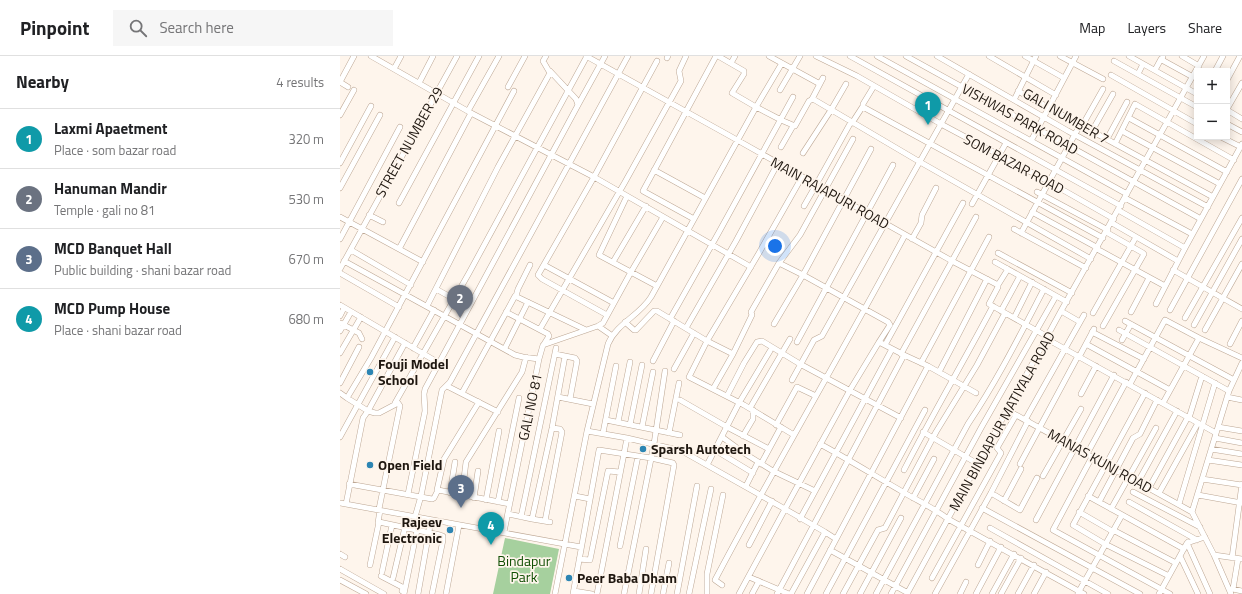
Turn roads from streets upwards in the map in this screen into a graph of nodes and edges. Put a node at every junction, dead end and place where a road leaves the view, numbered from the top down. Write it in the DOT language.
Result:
graph roads {
  1 [pos="354,56"];
  2 [pos="402,56"];
  3 [pos="433,56"];
  4 [pos="457,56"];
  5 [pos="479,56"];
  6 [pos="499,56"];
  7 [pos="525,56"];
  8 [pos="546,56"];
  9 [pos="586,56"];
  10 [pos="605,56"];
  11 [pos="628,56"];
  12 [pos="686,56"];
  13 [pos="717,56"];
  14 [pos="735,56"];
  15 [pos="769,56"];
  16 [pos="800,56"];
  17 [pos="816,56"];
  18 [pos="850,56"];
  19 [pos="877,56"];
  20 [pos="906,56"];
  21 [pos="937,56"];
  22 [pos="989,56"];
  23 [pos="1025,56"];
  24 [pos="1060,56"];
  25 [pos="1076,56"];
  26 [pos="1130,56"];
  27 [pos="1182,56"];
  28 [pos="1204,56"];
  29 [pos="1223,56"];
  30 [pos="1240,56"];
  31 [pos="374,57"];
  32 [pos="1162,57"];
  33 [pos="1035,58"];
  34 [pos="657,61"];
  35 [pos="1114,61"];
  36 [pos="731,63"];
  37 [pos="782,63"];
  38 [pos="1072,63"];
  39 [pos="600,64"];
  40 [pos="1143,64"];
  41 [pos="1199,66"];
  42 [pos="1217,68"];
  43 [pos="394,69"];
  44 [pos="793,69"];
  45 [pos="1154,70"];
  46 [pos="550,72"];
  47 [pos="618,74"];
  48 [pos="970,74"];
  49 [pos="1138,74"];
  50 [pos="1230,74"];
  51 [pos="1111,76"];
  52 [pos="1025,77"];
  53 [pos="1193,77"];
  54 [pos="823,78"];
  55 [pos="1064,78"];
  56 [pos="1103,79"];
  57 [pos="340,82"];
  58 [pos="1242,83"];
  59 [pos="419,84"];
  60 [pos="820,84"];
  61 [pos="846,84"];
  62 [pos="874,86"];
  63 [pos="348,87"];
  64 [pos="508,87"];
  65 [pos="642,87"];
  66 [pos="962,87"];
  67 [pos="1103,88"];
  68 [pos="1186,88"];
  69 [pos="354,90"];
  70 [pos="780,90"];
  71 [pos="514,91"];
  72 [pos="568,91"];
  73 [pos="1018,91"];
  74 [pos="1194,92"];
  75 [pos="436,93"];
  76 [pos="1113,94"];
  77 [pos="1056,95"];
  78 [pos="793,97"];
  79 [pos="1180,98"];
  80 [pos="812,99"];
  81 [pos="955,99"];
  82 [pos="1014,100"];
  83 [pos="454,102"];
  84 [pos="668,102"];
  85 [pos="1127,102"];
  86 [pos="578,105"];
  87 [pos="1230,105"];
  88 [pos="371,106"];
  89 [pos="863,106"];
  90 [pos="1194,106"];
  91 [pos="756,107"];
  92 [pos="1049,108"];
  93 [pos="831,110"];
  94 [pos="1173,110"];
  95 [pos="949,111"];
  96 [pos="470,112"];
  97 [pos="686,112"];
  98 [pos="1230,112"];
  99 [pos="1242,112"];
  100 [pos="340,115"];
  101 [pos="380,115"];
  102 [pos="1044,117"];
  103 [pos="1129,118"];
  104 [pos="1240,118"];
  105 [pos="781,120"];
  106 [pos="1166,122"];
  107 [pos="1194,122"];
  108 [pos="852,123"];
  109 [pos="941,124"];
  110 [pos="495,125"];
  111 [pos="1081,125"];
  112 [pos="793,126"];
  113 [pos="1230,126"];
  114 [pos="400,127"];
  115 [pos="1038,129"];
  116 [pos="1092,131"];
  117 [pos="1122,131"];
  118 [pos="1242,132"];
  119 [pos="1075,134"];
  120 [pos="1159,135"];
  121 [pos="515,136"];
  122 [pos="853,139"];
  123 [pos="1107,139"];
  124 [pos="738,140"];
  125 [pos="1228,140"];
  126 [pos="1031,141"];
  127 [pos="931,143"];
  128 [pos="1006,143"];
  129 [pos="1115,144"];
  130 [pos="1068,146"];
  131 [pos="1241,146"];
  132 [pos="538,147"];
  133 [pos="781,147"];
  134 [pos="1153,147"];
  135 [pos="871,149"];
  136 [pos="803,153"];
  137 [pos="551,154"];
  138 [pos="763,154"];
  139 [pos="999,155"];
  140 [pos="1061,158"];
  141 [pos="1234,160"];
  142 [pos="1145,161"];
  143 [pos="920,162"];
  144 [pos="340,163"];
  145 [pos="778,163"];
  146 [pos="570,164"];
  147 [pos="893,165"];
  148 [pos="654,170"];
  149 [pos="1056,170"];
  150 [pos="1140,170"];
  151 [pos="1227,172"];
  152 [pos="988,175"];
  153 [pos="594,177"];
  154 [pos="802,177"];
  155 [pos="1242,179"];
  156 [pos="1049,182"];
  157 [pos="1134,182"];
  158 [pos="1220,184"];
  159 [pos="816,185"];
  160 [pos="340,188"];
  161 [pos="936,188"];
  162 [pos="825,190"];
  163 [pos="619,192"];
  164 [pos="1037,192"];
  165 [pos="1042,194"];
  166 [pos="977,195"];
  167 [pos="627,196"];
  168 [pos="1126,197"];
  169 [pos="1213,197"];
  170 [pos="705,198"];
  171 [pos="842,200"];
  172 [pos="1038,202"];
  173 [pos="398,203"];
  174 [pos="964,203"];
  175 [pos="972,204"];
  176 [pos="646,206"];
  177 [pos="804,206"];
  178 [pos="1208,207"];
  179 [pos="1120,208"];
  180 [pos="1032,212"];
  181 [pos="867,214"];
  182 [pos="369,215"];
  183 [pos="340,217"];
  184 [pos="663,217"];
  185 [pos="976,217"];
  186 [pos="1242,218"];
  187 [pos="694,219"];
  188 [pos="1201,219"];
  189 [pos="1113,221"];
  190 [pos="349,222"];
  191 [pos="383,222"];
  192 [pos="1027,222"];
  193 [pos="885,224"];
  194 [pos="362,228"];
  195 [pos="1014,229"];
  196 [pos="688,230"];
  197 [pos="1107,231"];
  198 [pos="1021,233"];
  199 [pos="1192,234"];
  200 [pos="905,235"];
  201 [pos="989,236"];
  202 [pos="1136,237"];
  203 [pos="1103,238"];
  204 [pos="340,239"];
  205 [pos="912,239"];
  206 [pos="1242,239"];
  207 [pos="712,246"];
  208 [pos="1131,246"];
  209 [pos="1097,248"];
  210 [pos="1185,248"];
  211 [pos="399,249"];
  212 [pos="351,250"];
  213 [pos="936,252"];
  214 [pos="998,253"];
  215 [pos="728,254"];
  216 [pos="1092,259"];
  217 [pos="952,261"];
  218 [pos="1178,261"];
  219 [pos="344,262"];
  220 [pos="423,262"];
  221 [pos="613,262"];
  222 [pos="995,262"];
  223 [pos="1121,262"];
  224 [pos="779,264"];
  225 [pos="1242,264"];
  226 [pos="544,265"];
  227 [pos="530,266"];
  228 [pos="751,267"];
  229 [pos="1086,268"];
  230 [pos="340,269"];
  231 [pos="1008,269"];
  232 [pos="971,270"];
  233 [pos="1135,270"];
  234 [pos="1173,270"];
  235 [pos="631,272"];
  236 [pos="340,273"];
  237 [pos="803,275"];
  238 [pos="1020,276"];
  239 [pos="1149,278"];
  240 [pos="1188,278"];
  241 [pos="569,279"];
  242 [pos="987,279"];
  243 [pos="1032,282"];
  244 [pos="411,284"];
  245 [pos="998,285"];
  246 [pos="656,286"];
  247 [pos="1165,286"];
  248 [pos="1203,287"];
  249 [pos="826,288"];
  250 [pos="436,289"];
  251 [pos="562,289"];
  252 [pos="1044,289"];
  253 [pos="1213,292"];
  254 [pos="1072,293"];
  255 [pos="406,294"];
  256 [pos="516,296"];
  257 [pos="1056,296"];
  258 [pos="843,297"];
  259 [pos="1223,298"];
  260 [pos="454,299"];
  261 [pos="528,302"];
  262 [pos="1067,302"];
  263 [pos="614,303"];
  264 [pos="1156,304"];
  265 [pos="427,306"];
  266 [pos="993,306"];
  267 [pos="342,307"];
  268 [pos="399,307"];
  269 [pos="1242,309"];
  270 [pos="434,310"];
  271 [pos="865,310"];
  272 [pos="1170,310"];
  273 [pos="1061,311"];
  274 [pos="351,312"];
  275 [pos="506,312"];
  276 [pos="549,312"];
  277 [pos="1003,312"];
  278 [pos="1131,312"];
  279 [pos="1093,313"];
  280 [pos="445,315"];
  281 [pos="608,315"];
  282 [pos="1084,315"];
  283 [pos="340,316"];
  284 [pos="361,317"];
  285 [pos="1014,318"];
  286 [pos="1185,318"];
  287 [pos="520,319"];
  288 [pos="672,320"];
  289 [pos="1125,321"];
  290 [pos="1242,321"];
  291 [pos="625,322"];
  292 [pos="1080,322"];
  293 [pos="342,324"];
  294 [pos="461,324"];
  295 [pos="774,324"];
  296 [pos="1026,324"];
  297 [pos="1131,324"];
  298 [pos="1194,325"];
  299 [pos="598,326"];
  300 [pos="1103,326"];
  301 [pos="686,328"];
  302 [pos="540,329"];
  303 [pos="353,330"];
  304 [pos="586,330"];
  305 [pos="1036,330"];
  306 [pos="1119,330"];
  307 [pos="1205,330"];
  308 [pos="340,331"];
  309 [pos="385,332"];
  310 [pos="477,333"];
  311 [pos="694,333"];
  312 [pos="1125,334"];
  313 [pos="612,335"];
  314 [pos="395,337"];
  315 [pos="1047,338"];
  316 [pos="1156,338"];
  317 [pos="1199,338"];
  318 [pos="362,339"];
  319 [pos="790,339"];
  320 [pos="1122,340"];
  321 [pos="491,341"];
  322 [pos="707,341"];
  323 [pos="797,342"];
  324 [pos="879,342"];
  325 [pos="405,343"];
  326 [pos="1086,344"];
  327 [pos="1230,344"];
  328 [pos="543,345"];
  329 [pos="885,345"];
  330 [pos="359,348"];
  331 [pos="413,348"];
  332 [pos="505,348"];
  333 [pos="1150,348"];
  334 [pos="892,349"];
  335 [pos="1065,349"];
  336 [pos="770,352"];
  337 [pos="340,353"];
  338 [pos="782,353"];
  339 [pos="424,354"];
  340 [pos="733,354"];
  341 [pos="902,355"];
  342 [pos="565,356"];
  343 [pos="1078,356"];
  344 [pos="1189,356"];
  345 [pos="526,358"];
  346 [pos="1242,358"];
  347 [pos="539,359"];
  348 [pos="1144,359"];
  349 [pos="653,361"];
  350 [pos="630,362"];
  351 [pos="440,363"];
  352 [pos="921,363"];
  353 [pos="1242,363"];
  354 [pos="800,364"];
  355 [pos="642,365"];
  356 [pos="616,366"];
  357 [pos="928,366"];
  358 [pos="1096,366"];
  359 [pos="1183,366"];
  360 [pos="674,369"];
  361 [pos="665,371"];
  362 [pos="1137,371"];
  363 [pos="653,372"];
  364 [pos="939,372"];
  365 [pos="1114,376"];
  366 [pos="1202,376"];
  367 [pos="826,377"];
  368 [pos="792,380"];
  369 [pos="953,380"];
  370 [pos="1234,380"];
  371 [pos="340,383"];
  372 [pos="679,383"];
  373 [pos="1128,383"];
  374 [pos="1215,383"];
  375 [pos="964,386"];
  376 [pos="445,387"];
  377 [pos="713,389"];
  378 [pos="850,390"];
  379 [pos="1170,390"];
  380 [pos="1230,391"];
  381 [pos="340,393"];
  382 [pos="976,393"];
  383 [pos="1145,393"];
  384 [pos="462,394"];
  385 [pos="1080,394"];
  386 [pos="727,396"];
  387 [pos="816,396"];
  388 [pos="558,397"];
  389 [pos="1227,397"];
  390 [pos="348,398"];
  391 [pos="519,398"];
  392 [pos="865,398"];
  393 [pos="570,399"];
  394 [pos="680,400"];
  395 [pos="1157,400"];
  396 [pos="1242,400"];
  397 [pos="479,402"];
  398 [pos="395,403"];
  399 [pos="739,403"];
  400 [pos="1163,403"];
  401 [pos="358,404"];
  402 [pos="593,404"];
  403 [pos="878,405"];
  404 [pos="751,409"];
  405 [pos="1080,409"];
  406 [pos="925,410"];
  407 [pos="1007,410"];
  408 [pos="368,411"];
  409 [pos="1177,411"];
  410 [pos="498,412"];
  411 [pos="1016,415"];
  412 [pos="901,418"];
  413 [pos="1188,418"];
  414 [pos="606,420"];
  415 [pos="1027,420"];
  416 [pos="618,422"];
  417 [pos="630,424"];
  418 [pos="1200,424"];
  419 [pos="779,426"];
  420 [pos="642,427"];
  421 [pos="727,427"];
  422 [pos="1040,427"];
  423 [pos="1218,427"];
  424 [pos="552,428"];
  425 [pos="1156,428"];
  426 [pos="656,430"];
  427 [pos="499,431"];
  428 [pos="587,431"];
  429 [pos="1242,431"];
  430 [pos="923,432"];
  431 [pos="603,433"];
  432 [pos="669,433"];
  433 [pos="680,435"];
  434 [pos="794,435"];
  435 [pos="722,436"];
  436 [pos="743,436"];
  437 [pos="1215,436"];
  438 [pos="340,437"];
  439 [pos="933,437"];
  440 [pos="627,438"];
  441 [pos="1063,441"];
  442 [pos="1242,443"];
  443 [pos="654,444"];
  444 [pos="820,444"];
  445 [pos="1074,447"];
  446 [pos="769,449"];
  447 [pos="954,449"];
  448 [pos="1211,449"];
  449 [pos="715,450"];
  450 [pos="624,453"];
  451 [pos="836,453"];
  452 [pos="1087,454"];
  453 [pos="1242,454"];
  454 [pos="638,456"];
  455 [pos="967,457"];
  456 [pos="1092,457"];
  457 [pos="651,458"];
  458 [pos="934,459"];
  459 [pos="849,460"];
  460 [pos="1208,460"];
  461 [pos="455,462"];
  462 [pos="760,463"];
  463 [pos="978,464"];
  464 [pos="1106,464"];
  465 [pos="707,465"];
  466 [pos="1242,465"];
  467 [pos="904,470"];
  468 [pos="1116,470"];
  469 [pos="478,471"];
  470 [pos="773,471"];
  471 [pos="620,472"];
  472 [pos="753,473"];
  473 [pos="872,473"];
  474 [pos="1043,476"];
  475 [pos="1129,477"];
  476 [pos="1037,478"];
  477 [pos="1202,479"];
  478 [pos="799,482"];
  479 [pos="886,482"];
  480 [pos="1138,482"];
  481 [pos="349,484"];
  482 [pos="1242,484"];
  483 [pos="697,486"];
  484 [pos="746,486"];
  485 [pos="1150,488"];
  486 [pos="711,489"];
  487 [pos="384,490"];
  488 [pos="436,490"];
  489 [pos="815,491"];
  490 [pos="903,492"];
  491 [pos="1133,492"];
  492 [pos="450,493"];
  493 [pos="991,493"];
  494 [pos="1159,493"];
  495 [pos="408,494"];
  496 [pos="761,494"];
  497 [pos="462,495"];
  498 [pos="722,495"];
  499 [pos="1198,495"];
  500 [pos="421,496"];
  501 [pos="575,496"];
  502 [pos="1088,496"];
  503 [pos="474,498"];
  504 [pos="913,498"];
  505 [pos="590,499"];
  506 [pos="486,500"];
  507 [pos="1004,500"];
  508 [pos="772,501"];
  509 [pos="498,502"];
  510 [pos="1099,502"];
  511 [pos="1129,502"];
  512 [pos="340,503"];
  513 [pos="1240,503"];
  514 [pos="346,504"];
  515 [pos="510,504"];
  516 [pos="925,504"];
  517 [pos="1179,504"];
  518 [pos="982,508"];
  519 [pos="785,509"];
  520 [pos="1111,509"];
  521 [pos="380,510"];
  522 [pos="937,511"];
  523 [pos="1079,512"];
  524 [pos="1192,512"];
  525 [pos="508,514"];
  526 [pos="1122,515"];
  527 [pos="415,517"];
  528 [pos="521,517"];
  529 [pos="901,518"];
  530 [pos="532,519"];
  531 [pos="800,519"];
  532 [pos="948,519"];
  533 [pos="431,520"];
  534 [pos="1036,520"];
  535 [pos="378,523"];
  536 [pos="392,525"];
  537 [pos="459,525"];
  538 [pos="961,525"];
  539 [pos="814,526"];
  540 [pos="405,527"];
  541 [pos="1200,527"];
  542 [pos="990,528"];
  543 [pos="417,530"];
  544 [pos="970,530"];
  545 [pos="1113,531"];
  546 [pos="429,532"];
  547 [pos="504,532"];
  548 [pos="825,532"];
  549 [pos="1192,537"];
  550 [pos="1205,537"];
  551 [pos="836,539"];
  552 [pos="1197,540"];
  553 [pos="990,541"];
  554 [pos="565,544"];
  555 [pos="1105,544"];
  556 [pos="1187,544"];
  557 [pos="749,545"];
  558 [pos="620,546"];
  559 [pos="581,547"];
  560 [pos="1001,547"];
  561 [pos="646,548"];
  562 [pos="1184,549"];
  563 [pos="830,550"];
  564 [pos="340,554"];
  565 [pos="1014,554"];
  566 [pos="1214,555"];
  567 [pos="1099,556"];
  568 [pos="1180,556"];
  569 [pos="345,557"];
  570 [pos="1021,558"];
  571 [pos="1232,558"];
  572 [pos="579,559"];
  573 [pos="845,559"];
  574 [pos="1240,559"];
  575 [pos="669,563"];
  576 [pos="1176,563"];
  577 [pos="370,565"];
  578 [pos="978,565"];
  579 [pos="1034,565"];
  580 [pos="859,566"];
  581 [pos="1092,568"];
  582 [pos="340,569"];
  583 [pos="1046,572"];
  584 [pos="872,573"];
  585 [pos="749,576"];
  586 [pos="1169,576"];
  587 [pos="393,578"];
  588 [pos="932,578"];
  589 [pos="884,579"];
  590 [pos="340,580"];
  591 [pos="759,581"];
  592 [pos="1085,581"];
  593 [pos="966,582"];
  594 [pos="722,585"];
  595 [pos="896,586"];
  596 [pos="1242,591"];
  597 [pos="573,592"];
  598 [pos="778,592"];
  599 [pos="1161,592"];
  600 [pos="908,593"];
  601 [pos="1080,593"];
  602 [pos="366,594"];
  603 [pos="384,594"];
  604 [pos="401,594"];
  605 [pos="404,594"];
  606 [pos="418,594"];
  607 [pos="432,594"];
  608 [pos="446,594"];
  609 [pos="555,594"];
  610 [pos="592,594"];
  611 [pos="597,594"];
  612 [pos="624,594"];
  613 [pos="638,594"];
  614 [pos="651,594"];
  615 [pos="663,594"];
  616 [pos="677,594"];
  617 [pos="689,594"];
  618 [pos="707,594"];
  619 [pos="740,594"];
  620 [pos="752,594"];
  621 [pos="790,594"];
  622 [pos="807,594"];
  623 [pos="826,594"];
  624 [pos="843,594"];
  625 [pos="860,594"];
  626 [pos="876,594"];
  627 [pos="891,594"];
  628 [pos="935,594"];
  629 [pos="960,594"];
  630 [pos="976,594"];
  631 [pos="992,594"];
  632 [pos="1001,594"];
  633 [pos="1018,594"];
  634 [pos="1034,594"];
  635 [pos="1108,594"];
  636 [pos="1140,594"];
  637 [pos="1170,594"];
  638 [pos="1198,594"];
  639 [pos="1210,594"];
  640 [pos="1231,594"];
  1 -- 57 [label="street"];
  2 -- 43 [label="street"];
  3 -- 59 [label="street"];
  4 -- 75 [label="street, STREET NUMBER 29"];
  5 -- 83 [label="street"];
  6 -- 96 [label="street"];
  7 -- 64 [label="street"];
  8 -- 46 [label="street"];
  9 -- 39 [label="street, MAIN RAJAPURI ROAD"];
  9 -- 72 [label="street"];
  10 -- 39 [label="street"];
  11 -- 47 [label="street"];
  12 -- 84 [label="street"];
  13 -- 36 [label="street"];
  13 -- 97 [label="street"];
  14 -- 36 [label="street"];
  15 -- 37 [label="street"];
  16 -- 44 [label="street"];
  17 -- 62 [label="street, SOM BAZAR ROAD"];
  18 -- 95 [label="street"];
  19 -- 81 [label="street"];
  20 -- 66 [label="street, VISHWAS PARK ROAD"];
  21 -- 48 [label="street"];
  22 -- 52 [label="street"];
  23 -- 33 [label="street"];
  24 -- 38 [label="street"];
  25 -- 38 [label="street"];
  26 -- 40 [label="street"];
  27 -- 41 [label="street"];
  28 -- 41 [label="street"];
  29 -- 42 [label="street"];
  30 -- 50 [label="street"];
  31 -- 43 [label="street"];
  32 -- 45 [label="street"];
  32 -- 53 [label="street"];
  33 -- 52 [label="street, GALI NUMBER 7"];
  33 -- 55 [label="street"];
  34 -- 65 [label="street"];
  35 -- 49 [label="street"];
  36 -- 91 [label="street"];
  37 -- 44 [label="street"];
  37 -- 91 [label="street"];
  38 -- 55 [label="street"];
  38 -- 56 [label="street"];
  39 -- 47 [label="street, MAIN RAJAPURI ROAD"];
  39 -- 86 [label="street"];
  40 -- 45 [label="street"];
  40 -- 49 [label="street"];
  41 -- 53 [label="street"];
  43 -- 59 [label="street"];
  44 -- 60 [label="street"];
  44 -- 70 [label="street"];
  45 -- 68 [label="street"];
  46 -- 72 [label="street"];
  46 -- 121 [label="street"];
  47 -- 65 [label="street, MAIN RAJAPURI ROAD"];
  47 -- 146 [label="street"];
  48 -- 66 [label="street"];
  48 -- 82 [label="street"];
  49 -- 79 [label="street"];
  51 -- 94 [label="street"];
  52 -- 73 [label="street, GALI NUMBER 7"];
  52 -- 77 [label="street"];
  53 -- 68 [label="street"];
  54 -- 60 [label="street"];
  55 -- 77 [label="street"];
  57 -- 63 [label="street"];
  58 -- 87 [label="street"];
  59 -- 75 [label="street"];
  60 -- 80 [label="street"];
  61 -- 93 [label="street"];
  62 -- 89 [label="street"];
  62 -- 109 [label="street, SOM BAZAR ROAD"];
  65 -- 84 [label="street, MAIN RAJAPURI ROAD"];
  65 -- 153 [label="street"];
  66 -- 81 [label="street"];
  66 -- 115 [label="street, VISHWAS PARK ROAD"];
  67 -- 111 [label="street"];
  68 -- 74 [label="street"];
  68 -- 79 [label="street"];
  69 -- 100 [label="street"];
  71 -- 110 [label="street"];
  72 -- 86 [label="street"];
  72 -- 132 [label="street"];
  73 -- 82 [label="street"];
  73 -- 92 [label="street, GALI NUMBER 7"];
  75 -- 83 [label="street"];
  75 -- 182 [label="street, STREET NUMBER 29"];
  76 -- 116 [label="street"];
  77 -- 92 [label="street"];
  78 -- 105 [label="street"];
  79 -- 90 [label="street"];
  79 -- 94 [label="street"];
  80 -- 93 [label="street"];
  80 -- 112 [label="street"];
  81 -- 95 [label="street"];
  81 -- 126 [label="street"];
  82 -- 102 [label="street"];
  83 -- 96 [label="street"];
  83 -- 173 [label="street"];
  84 -- 97 [label="street, MAIN RAJAPURI ROAD"];
  84 -- 163 [label="street"];
  85 -- 123 [label="street"];
  86 -- 137 [label="street"];
  88 -- 144 [label="street"];
  89 -- 108 [label="street"];
  89 -- 127 [label="street"];
  91 -- 105 [label="street"];
  91 -- 124 [label="street"];
  92 -- 102 [label="street"];
  92 -- 111 [label="street, GALI NUMBER 7"];
  93 -- 108 [label="street"];
  93 -- 136 [label="street"];
  94 -- 106 [label="street"];
  94 -- 107 [label="street"];
  95 -- 109 [label="street"];
  95 -- 128 [label="street"];
  96 -- 110 [label="street"];
  96 -- 211 [label="street"];
  97 -- 124 [label="street, MAIN RAJAPURI ROAD"];
  97 -- 148 [label="street"];
  98 -- 104 [label="street"];
  99 -- 104 [label="street"];
  101 -- 160 [label="street"];
  102 -- 115 [label="street"];
  102 -- 119 [label="street"];
  103 -- 106 [label="street"];
  103 -- 117 [label="street"];
  103 -- 120 [label="street"];
  105 -- 112 [label="street"];
  105 -- 138 [label="street"];
  106 -- 120 [label="street"];
  106 -- 141 [label="street"];
  108 -- 143 [label="street"];
  108 -- 159 [label="street"];
  109 -- 127 [label="street"];
  109 -- 139 [label="street, SOM BAZAR ROAD"];
  110 -- 121 [label="street"];
  110 -- 220 [label="street"];
  111 -- 116 [label="street, GALI NUMBER 7"];
  111 -- 119 [label="street"];
  112 -- 133 [label="street"];
  113 -- 118 [label="street"];
  114 -- 190 [label="street"];
  115 -- 126 [label="street"];
  115 -- 130 [label="street, VISHWAS PARK ROAD"];
  116 -- 123 [label="street, GALI NUMBER 7"];
  117 -- 129 [label="street"];
  117 -- 134 [label="street"];
  119 -- 130 [label="street"];
  119 -- 150 [label="street"];
  120 -- 134 [label="street"];
  120 -- 151 [label="street"];
  121 -- 132 [label="street"];
  121 -- 250 [label="street"];
  122 -- 162 [label="street"];
  123 -- 129 [label="street, GALI NUMBER 7"];
  124 -- 138 [label="street, MAIN RAJAPURI ROAD"];
  124 -- 170 [label="street"];
  125 -- 131 [label="street"];
  126 -- 140 [label="street"];
  127 -- 143 [label="street"];
  127 -- 152 [label="street"];
  128 -- 139 [label="street"];
  128 -- 149 [label="street"];
  129 -- 142 [label="street, GALI NUMBER 7"];
  130 -- 140 [label="street"];
  130 -- 157 [label="street, VISHWAS PARK ROAD"];
  131 -- 141 [label="street"];
  132 -- 137 [label="street"];
  132 -- 260 [label="street"];
  134 -- 142 [label="street"];
  134 -- 158 [label="street"];
  135 -- 171 [label="street"];
  137 -- 146 [label="street"];
  137 -- 294 [label="street"];
  138 -- 145 [label="street, MAIN RAJAPURI ROAD"];
  138 -- 207 [label="street"];
  139 -- 152 [label="street"];
  139 -- 156 [label="street, SOM BAZAR ROAD"];
  140 -- 149 [label="street"];
  140 -- 168 [label="street"];
  141 -- 151 [label="street"];
  142 -- 150 [label="street"];
  142 -- 169 [label="street, GALI NUMBER 7"];
  143 -- 166 [label="street"];
  143 -- 193 [label="street"];
  145 -- 154 [label="street, MAIN RAJAPURI ROAD"];
  145 -- 215 [label="street"];
  146 -- 153 [label="street"];
  146 -- 310 [label="street"];
  147 -- 181 [label="street"];
  148 -- 170 [label="street"];
  148 -- 187 [label="street"];
  149 -- 156 [label="street"];
  149 -- 179 [label="street"];
  150 -- 157 [label="street"];
  150 -- 178 [label="street"];
  151 -- 158 [label="street"];
  152 -- 166 [label="street"];
  152 -- 172 [label="street"];
  153 -- 163 [label="street"];
  153 -- 226 [label="street"];
  154 -- 159 [label="street, MAIN RAJAPURI ROAD"];
  154 -- 228 [label="street"];
  155 -- 240 [label="street"];
  156 -- 165 [label="street"];
  156 -- 189 [label="street, SOM BAZAR ROAD"];
  157 -- 168 [label="street"];
  157 -- 188 [label="street, VISHWAS PARK ROAD"];
  158 -- 169 [label="street"];
  159 -- 162 [label="street, MAIN RAJAPURI ROAD"];
  159 -- 177 [label="street"];
  161 -- 205 [label="street"];
  162 -- 171 [label="street, MAIN RAJAPURI ROAD"];
  162 -- 224 [label="street"];
  163 -- 167 [label="street"];
  163 -- 241 [label="street"];
  164 -- 165 [label="street"];
  165 -- 172 [label="street"];
  165 -- 197 [label="street"];
  166 -- 175 [label="street"];
  166 -- 192 [label="street"];
  167 -- 176 [label="street"];
  167 -- 221 [label="street"];
  168 -- 179 [label="street"];
  168 -- 199 [label="street"];
  169 -- 178 [label="street"];
  170 -- 187 [label="street"];
  171 -- 181 [label="street, MAIN RAJAPURI ROAD"];
  171 -- 237 [label="street"];
  172 -- 180 [label="street"];
  172 -- 203 [label="street"];
  174 -- 213 [label="street"];
  176 -- 184 [label="street"];
  176 -- 221 [label="street"];
  178 -- 188 [label="street"];
  179 -- 189 [label="street"];
  179 -- 210 [label="street"];
  180 -- 192 [label="street"];
  180 -- 209 [label="street"];
  181 -- 193 [label="street, MAIN RAJAPURI ROAD"];
  181 -- 249 [label="street"];
  182 -- 191 [label="street"];
  182 -- 194 [label="street, STREET NUMBER 29"];
  183 -- 190 [label="street"];
  184 -- 196 [label="street"];
  184 -- 235 [label="street"];
  185 -- 217 [label="street"];
  186 -- 248 [label="street"];
  187 -- 196 [label="street"];
  188 -- 199 [label="street"];
  189 -- 197 [label="street"];
  189 -- 202 [label="street, SOM BAZAR ROAD"];
  190 -- 194 [label="street"];
  190 -- 204 [label="street"];
  192 -- 198 [label="street"];
  192 -- 216 [label="street"];
  193 -- 200 [label="street, MAIN RAJAPURI ROAD"];
  193 -- 258 [label="street"];
  194 -- 211 [label="street"];
  194 -- 212 [label="street, STREET NUMBER 29"];
  195 -- 198 [label="street"];
  196 -- 207 [label="street"];
  196 -- 246 [label="street"];
  197 -- 203 [label="street"];
  197 -- 208 [label="street"];
  198 -- 229 [label="street"];
  199 -- 210 [label="street"];
  200 -- 205 [label="street, MAIN RAJAPURI ROAD"];
  200 -- 271 [label="street"];
  201 -- 232 [label="street"];
  202 -- 208 [label="street"];
  202 -- 218 [label="street, SOM BAZAR ROAD"];
  203 -- 209 [label="street"];
  205 -- 213 [label="street, MAIN RAJAPURI ROAD"];
  206 -- 253 [label="street"];
  207 -- 215 [label="street"];
  207 -- 288 [label="street"];
  208 -- 223 [label="street"];
  208 -- 233 [label="street"];
  209 -- 216 [label="street, MAIN BINDAPUR MATIYALA ROAD"];
  209 -- 223 [label="street"];
  210 -- 218 [label="street"];
  211 -- 220 [label="street"];
  212 -- 219 [label="street, STREET NUMBER 29"];
  212 -- 244 [label="street"];
  213 -- 217 [label="street, MAIN RAJAPURI ROAD"];
  213 -- 329 [label="street"];
  214 -- 254 [label="street"];
  215 -- 228 [label="street"];
  215 -- 301 [label="street"];
  216 -- 229 [label="street, MAIN BINDAPUR MATIYALA ROAD"];
  217 -- 232 [label="street, MAIN RAJAPURI ROAD"];
  217 -- 341 [label="street"];
  218 -- 234 [label="street"];
  219 -- 230 [label="street, STREET NUMBER 29"];
  219 -- 255 [label="street, GALI NO 81"];
  220 -- 244 [label="street"];
  221 -- 235 [label="street"];
  222 -- 231 [label="street"];
  223 -- 233 [label="street"];
  223 -- 279 [label="street"];
  224 -- 237 [label="street"];
  224 -- 340 [label="street"];
  225 -- 259 [label="street"];
  226 -- 241 [label="street"];
  226 -- 251 [label="street"];
  227 -- 256 [label="street"];
  228 -- 322 [label="street"];
  229 -- 254 [label="street, MAIN BINDAPUR MATIYALA ROAD"];
  231 -- 238 [label="street"];
  231 -- 245 [label="street"];
  232 -- 242 [label="street, MAIN RAJAPURI ROAD"];
  232 -- 352 [label="street"];
  233 -- 239 [label="street"];
  233 -- 300 [label="street"];
  234 -- 240 [label="street"];
  234 -- 247 [label="street"];
  235 -- 246 [label="street"];
  235 -- 263 [label="street"];
  236 -- 268 [label="street"];
  237 -- 249 [label="street"];
  237 -- 295 [label="street"];
  238 -- 243 [label="street"];
  238 -- 277 [label="street"];
  239 -- 247 [label="street"];
  239 -- 278 [label="street"];
  240 -- 248 [label="street"];
  240 -- 272 [label="street"];
  241 -- 251 [label="street"];
  241 -- 263 [label="street"];
  242 -- 245 [label="street, MAIN RAJAPURI ROAD"];
  242 -- 364 [label="street"];
  243 -- 252 [label="street"];
  243 -- 285 [label="street"];
  244 -- 255 [label="street"];
  245 -- 266 [label="street"];
  246 -- 291 [label="street"];
  247 -- 264 [label="street"];
  248 -- 253 [label="street"];
  248 -- 286 [label="street"];
  249 -- 258 [label="street"];
  249 -- 323 [label="street"];
  250 -- 260 [label="street"];
  250 -- 265 [label="street"];
  251 -- 276 [label="street"];
  251 -- 281 [label="street"];
  252 -- 257 [label="street"];
  252 -- 296 [label="street"];
  253 -- 259 [label="street"];
  253 -- 298 [label="street"];
  254 -- 262 [label="street, MAIN BINDAPUR MATIYALA ROAD"];
  255 -- 265 [label="street, GALI NO 81"];
  255 -- 268 [label="street"];
  256 -- 261 [label="street"];
  256 -- 275 [label="street"];
  257 -- 262 [label="street"];
  257 -- 305 [label="street"];
  258 -- 271 [label="street"];
  258 -- 354 [label="street"];
  259 -- 269 [label="street"];
  259 -- 307 [label="street"];
  260 -- 280 [label="street"];
  261 -- 276 [label="street"];
  261 -- 287 [label="street"];
  262 -- 273 [label="street, MAIN BINDAPUR MATIYALA ROAD"];
  263 -- 281 [label="street"];
  265 -- 270 [label="street, GALI NO 81"];
  266 -- 277 [label="street"];
  266 -- 369 [label="street"];
  267 -- 274 [label="street"];
  267 -- 283 [label="street"];
  268 -- 309 [label="street"];
  270 -- 280 [label="street, GALI NO 81"];
  270 -- 331 [label="street"];
  271 -- 324 [label="street"];
  271 -- 367 [label="street"];
  273 -- 292 [label="street"];
  273 -- 315 [label="street, MAIN BINDAPUR MATIYALA ROAD"];
  274 -- 284 [label="street"];
  274 -- 293 [label="street"];
  275 -- 287 [label="street"];
  275 -- 321 [label="street"];
  276 -- 302 [label="street"];
  276 -- 304 [label="street"];
  277 -- 285 [label="street"];
  277 -- 375 [label="street"];
  280 -- 294 [label="street, GALI NO 81"];
  280 -- 339 [label="street"];
  281 -- 299 [label="street"];
  282 -- 292 [label="street"];
  284 -- 303 [label="street"];
  284 -- 309 [label="street"];
  285 -- 296 [label="street"];
  287 -- 302 [label="street"];
  287 -- 332 [label="street"];
  288 -- 291 [label="street"];
  288 -- 301 [label="street"];
  288 -- 349 [label="street"];
  289 -- 297 [label="street"];
  290 -- 327 [label="street"];
  291 -- 313 [label="street"];
  292 -- 335 [label="street"];
  293 -- 303 [label="street"];
  293 -- 308 [label="street"];
  294 -- 310 [label="street, GALI NO 81"];
  294 -- 351 [label="street"];
  296 -- 305 [label="street"];
  296 -- 447 [label="street"];
  297 -- 312 [label="street"];
  297 -- 316 [label="street"];
  299 -- 304 [label="street"];
  299 -- 313 [label="street"];
  301 -- 311 [label="street"];
  302 -- 328 [label="street"];
  303 -- 318 [label="street"];
  303 -- 337 [label="street"];
  304 -- 328 [label="street"];
  305 -- 315 [label="street"];
  305 -- 455 [label="street"];
  306 -- 312 [label="street"];
  309 -- 314 [label="street"];
  309 -- 390 [label="street"];
  310 -- 321 [label="street, GALI NO 81"];
  310 -- 376 [label="street"];
  311 -- 322 [label="street"];
  311 -- 360 [label="street"];
  312 -- 320 [label="street"];
  312 -- 333 [label="street"];
  313 -- 402 [label="street"];
  314 -- 325 [label="street"];
  314 -- 401 [label="street"];
  315 -- 335 [label="street"];
  315 -- 407 [label="street, MAIN BINDAPUR MATIYALA ROAD"];
  316 -- 317 [label="street"];
  316 -- 333 [label="street"];
  316 -- 344 [label="street"];
  317 -- 344 [label="street"];
  317 -- 346 [label="street"];
  319 -- 338 [label="street"];
  321 -- 332 [label="street, GALI NO 81"];
  321 -- 384 [label="street"];
  322 -- 340 [label="street"];
  322 -- 377 [label="street"];
  324 -- 329 [label="street"];
  324 -- 378 [label="street"];
  325 -- 331 [label="street"];
  325 -- 408 [label="street"];
  326 -- 343 [label="street"];
  326 -- 348 [label="street"];
  326 -- 362 [label="street"];
  328 -- 347 [label="street"];
  329 -- 334 [label="street"];
  330 -- 371 [label="street"];
  331 -- 339 [label="street"];
  332 -- 345 [label="street, GALI NO 81"];
  333 -- 348 [label="street"];
  333 -- 359 [label="street"];
  334 -- 341 [label="street"];
  334 -- 392 [label="street"];
  335 -- 343 [label="street"];
  335 -- 415 [label="street"];
  336 -- 399 [label="street"];
  338 -- 354 [label="street"];
  338 -- 386 [label="street"];
  338 -- 404 [label="street"];
  339 -- 351 [label="street"];
  339 -- 398 [label="street"];
  340 -- 377 [label="street"];
  341 -- 352 [label="street"];
  341 -- 403 [label="street"];
  342 -- 388 [label="street"];
  342 -- 393 [label="street"];
  342 -- 528 [label="street"];
  343 -- 358 [label="street"];
  343 -- 422 [label="street"];
  344 -- 359 [label="street"];
  344 -- 370 [label="street"];
  345 -- 347 [label="street, GALI NO 81"];
  345 -- 410 [label="street"];
  347 -- 515 [label="street, GALI NO 81"];
  348 -- 362 [label="street"];
  350 -- 416 [label="street"];
  351 -- 495 [label="street"];
  352 -- 357 [label="street"];
  353 -- 370 [label="street"];
  354 -- 367 [label="street"];
  354 -- 368 [label="street"];
  355 -- 417 [label="street"];
  356 -- 414 [label="street"];
  357 -- 364 [label="street"];
  357 -- 412 [label="street"];
  358 -- 365 [label="street"];
  358 -- 385 [label="street"];
  359 -- 366 [label="street"];
  359 -- 379 [label="street"];
  361 -- 426 [label="street"];
  362 -- 373 [label="street"];
  362 -- 379 [label="street"];
  363 -- 420 [label="street"];
  364 -- 369 [label="street"];
  365 -- 373 [label="street"];
  365 -- 445 [label="street"];
  366 -- 374 [label="street"];
  366 -- 413 [label="street"];
  367 -- 378 [label="street"];
  367 -- 387 [label="street"];
  369 -- 375 [label="street"];
  369 -- 430 [label="street"];
  370 -- 380 [label="street"];
  372 -- 432 [label="street"];
  373 -- 383 [label="street"];
  373 -- 452 [label="street"];
  374 -- 380 [label="street"];
  374 -- 418 [label="street"];
  375 -- 382 [label="street"];
  375 -- 439 [label="street"];
  376 -- 384 [label="street"];
  376 -- 500 [label="street"];
  377 -- 386 [label="street"];
  378 -- 392 [label="street"];
  378 -- 444 [label="street"];
  379 -- 400 [label="street"];
  380 -- 389 [label="street"];
  381 -- 390 [label="street"];
  383 -- 395 [label="street"];
  383 -- 464 [label="street"];
  384 -- 397 [label="street"];
  386 -- 399 [label="street"];
  387 -- 419 [label="street"];
  387 -- 434 [label="street"];
  388 -- 393 [label="street"];
  388 -- 424 [label="street"];
  389 -- 396 [label="street"];
  389 -- 423 [label="street"];
  390 -- 401 [label="street"];
  391 -- 509 [label="street"];
  392 -- 403 [label="street"];
  392 -- 451 [label="street"];
  393 -- 402 [label="street"];
  394 -- 421 [label="street"];
  395 -- 400 [label="street"];
  395 -- 468 [label="street"];
  397 -- 410 [label="street"];
  397 -- 488 [label="street"];
  398 -- 408 [label="street"];
  398 -- 487 [label="street"];
  399 -- 404 [label="street"];
  399 -- 421 [label="street"];
  400 -- 409 [label="street"];
  401 -- 408 [label="street"];
  401 -- 438 [label="street"];
  402 -- 428 [label="street"];
  403 -- 412 [label="street"];
  403 -- 459 [label="street"];
  404 -- 419 [label="street"];
  404 -- 436 [label="street"];
  405 -- 441 [label="street"];
  406 -- 479 [label="street"];
  407 -- 411 [label="street, MANAS KUNJ ROAD"];
  407 -- 463 [label="street, MAIN BINDAPUR MATIYALA ROAD"];
  408 -- 481 [label="street"];
  409 -- 413 [label="street"];
  409 -- 480 [label="street"];
  410 -- 497 [label="street"];
  411 -- 415 [label="street, MANAS KUNJ ROAD"];
  411 -- 538 [label="street"];
  412 -- 473 [label="street"];
  413 -- 418 [label="street"];
  413 -- 485 [label="street"];
  414 -- 416 [label="street"];
  414 -- 431 [label="street"];
  415 -- 422 [label="street, MANAS KUNJ ROAD"];
  415 -- 493 [label="street"];
  416 -- 417 [label="street"];
  417 -- 420 [label="street"];
  418 -- 437 [label="street"];
  418 -- 494 [label="street"];
  418 -- 517 [label="street"];
  419 -- 434 [label="street"];
  419 -- 446 [label="street"];
  420 -- 426 [label="street"];
  421 -- 435 [label="street"];
  421 -- 436 [label="street"];
  422 -- 441 [label="street, MANAS KUNJ ROAD"];
  422 -- 507 [label="street"];
  423 -- 429 [label="street"];
  423 -- 437 [label="street"];
  424 -- 530 [label="street"];
  424 -- 530 [label="street"];
  425 -- 475 [label="street"];
  426 -- 432 [label="street"];
  426 -- 443 [label="street"];
  427 -- 506 [label="street"];
  428 -- 431 [label="street"];
  428 -- 501 [label="street"];
  430 -- 439 [label="street"];
  430 -- 467 [label="street"];
  431 -- 440 [label="street"];
  432 -- 433 [label="street"];
  434 -- 470 [label="street"];
  435 -- 449 [label="street"];
  435 -- 462 [label="street"];
  436 -- 446 [label="street"];
  437 -- 442 [label="street"];
  437 -- 448 [label="street"];
  439 -- 447 [label="street"];
  439 -- 490 [label="street"];
  440 -- 443 [label="street"];
  440 -- 450 [label="street"];
  441 -- 445 [label="street, MANAS KUNJ ROAD"];
  441 -- 474 [label="street"];
  443 -- 457 [label="street"];
  443 -- 465 [label="street"];
  444 -- 451 [label="street"];
  444 -- 478 [label="street"];
  445 -- 452 [label="street, MANAS KUNJ ROAD"];
  445 -- 534 [label="street"];
  446 -- 462 [label="street"];
  447 -- 455 [label="street"];
  447 -- 516 [label="street"];
  448 -- 453 [label="street"];
  448 -- 460 [label="street"];
  449 -- 465 [label="street"];
  449 -- 472 [label="street"];
  450 -- 454 [label="street"];
  450 -- 471 [label="street"];
  450 -- 505 [label="street"];
  451 -- 459 [label="street"];
  451 -- 489 [label="street"];
  452 -- 456 [label="street, MANAS KUNJ ROAD"];
  454 -- 457 [label="street"];
  454 -- 558 [label="street"];
  455 -- 463 [label="street"];
  455 -- 522 [label="street"];
  456 -- 464 [label="street, MANAS KUNJ ROAD"];
  456 -- 567 [label="street"];
  457 -- 612 [label="street"];
  457 -- 614 [label="street"];
  458 -- 504 [label="street"];
  459 -- 473 [label="street"];
  459 -- 539 [label="street"];
  460 -- 466 [label="street"];
  460 -- 477 [label="street"];
  461 -- 492 [label="street"];
  462 -- 470 [label="street"];
  462 -- 472 [label="street"];
  463 -- 532 [label="street, MAIN BINDAPUR MATIYALA ROAD"];
  464 -- 468 [label="street, MANAS KUNJ ROAD"];
  464 -- 502 [label="street"];
  465 -- 484 [label="street"];
  468 -- 475 [label="street, MANAS KUNJ ROAD"];
  468 -- 510 [label="street"];
  469 -- 503 [label="street"];
  470 -- 478 [label="street"];
  470 -- 496 [label="street"];
  471 -- 572 [label="street"];
  471 -- 611 [label="street"];
  472 -- 484 [label="street"];
  473 -- 479 [label="street"];
  473 -- 551 [label="street"];
  475 -- 480 [label="street, MANAS KUNJ ROAD"];
  475 -- 520 [label="street"];
  476 -- 507 [label="street"];
  477 -- 482 [label="street"];
  477 -- 499 [label="street"];
  478 -- 489 [label="street"];
  478 -- 519 [label="street"];
  479 -- 490 [label="street"];
  479 -- 573 [label="street"];
  480 -- 485 [label="street, MANAS KUNJ ROAD"];
  481 -- 487 [label="street"];
  481 -- 514 [label="street"];
  482 -- 513 [label="street"];
  483 -- 616 [label="street"];
  484 -- 496 [label="street"];
  485 -- 494 [label="street, MANAS KUNJ ROAD"];
  486 -- 617 [label="street"];
  487 -- 495 [label="street"];
  487 -- 521 [label="street"];
  488 -- 492 [label="street"];
  488 -- 500 [label="street"];
  489 -- 531 [label="street"];
  490 -- 504 [label="street"];
  490 -- 580 [label="street"];
  491 -- 541 [label="street"];
  492 -- 497 [label="street"];
  493 -- 507 [label="street"];
  493 -- 518 [label="street"];
  494 -- 517 [label="street, MANAS KUNJ ROAD"];
  495 -- 500 [label="street"];
  496 -- 508 [label="street"];
  496 -- 594 [label="street"];
  497 -- 503 [label="street"];
  498 -- 618 [label="street"];
  499 -- 513 [label="street"];
  499 -- 524 [label="street"];
  500 -- 527 [label="street"];
  501 -- 505 [label="street"];
  501 -- 554 [label="street"];
  502 -- 510 [label="street"];
  502 -- 523 [label="street"];
  503 -- 506 [label="street"];
  504 -- 516 [label="street"];
  505 -- 559 [label="street"];
  506 -- 509 [label="street"];
  508 -- 519 [label="street"];
  508 -- 557 [label="street"];
  509 -- 515 [label="street"];
  510 -- 520 [label="street"];
  511 -- 549 [label="street"];
  512 -- 514 [label="street"];
  513 -- 571 [label="street"];
  514 -- 521 [label="street"];
  515 -- 525 [label="street, GALI NO 81"];
  516 -- 522 [label="street"];
  516 -- 589 [label="street"];
  517 -- 524 [label="street, MANAS KUNJ ROAD"];
  518 -- 544 [label="street"];
  518 -- 581 [label="street"];
  519 -- 531 [label="street"];
  519 -- 585 [label="street"];
  520 -- 526 [label="street"];
  521 -- 527 [label="street"];
  521 -- 535 [label="street"];
  522 -- 532 [label="street"];
  522 -- 595 [label="street"];
  523 -- 545 [label="street"];
  523 -- 555 [label="street"];
  524 -- 541 [label="street"];
  525 -- 528 [label="street"];
  525 -- 547 [label="street, GALI NO 81"];
  526 -- 545 [label="street"];
  526 -- 562 [label="street"];
  527 -- 533 [label="street"];
  528 -- 530 [label="street"];
  529 -- 584 [label="street"];
  531 -- 539 [label="street"];
  532 -- 538 [label="street"];
  532 -- 600 [label="street, MAIN BINDAPUR MATIYALA ROAD"];
  533 -- 537 [label="street"];
  533 -- 546 [label="street"];
  535 -- 536 [label="street"];
  535 -- 577 [label="street"];
  536 -- 540 [label="street"];
  536 -- 604 [label="street"];
  537 -- 547 [label="street"];
  537 -- 608 [label="street"];
  538 -- 544 [label="street"];
  538 -- 588 [label="street"];
  539 -- 548 [label="street"];
  539 -- 598 [label="street"];
  540 -- 543 [label="street"];
  540 -- 587 [label="street"];
  541 -- 550 [label="street"];
  542 -- 592 [label="street"];
  543 -- 546 [label="street"];
  543 -- 605 [label="street"];
  544 -- 553 [label="street"];
  544 -- 628 [label="street"];
  545 -- 555 [label="street"];
  545 -- 576 [label="street"];
  546 -- 606 [label="street"];
  546 -- 607 [label="street"];
  547 -- 554 [label="street"];
  548 -- 551 [label="street"];
  548 -- 621 [label="street"];
  549 -- 552 [label="street"];
  549 -- 556 [label="street"];
  550 -- 552 [label="street"];
  550 -- 566 [label="street"];
  551 -- 563 [label="street"];
  552 -- 556 [label="street"];
  553 -- 560 [label="street"];
  553 -- 578 [label="street"];
  554 -- 559 [label="street"];
  554 -- 609 [label="street"];
  555 -- 567 [label="street"];
  555 -- 586 [label="street"];
  556 -- 562 [label="street"];
  556 -- 639 [label="street"];
  559 -- 572 [label="street"];
  560 -- 565 [label="street"];
  560 -- 630 [label="street"];
  561 -- 613 [label="street"];
  562 -- 568 [label="street"];
  563 -- 573 [label="street"];
  563 -- 622 [label="street"];
  564 -- 569 [label="street"];
  565 -- 570 [label="street"];
  565 -- 631 [label="street"];
  566 -- 571 [label="street"];
  566 -- 640 [label="street"];
  567 -- 581 [label="street"];
  567 -- 599 [label="street"];
  568 -- 576 [label="street"];
  568 -- 638 [label="street"];
  570 -- 579 [label="street"];
  570 -- 632 [label="street"];
  571 -- 574 [label="street"];
  572 -- 597 [label="street"];
  573 -- 580 [label="street"];
  573 -- 623 [label="street"];
  574 -- 596 [label="street"];
  575 -- 615 [label="street"];
  576 -- 586 [label="street"];
  579 -- 583 [label="street"];
  579 -- 633 [label="street"];
  580 -- 584 [label="street"];
  580 -- 624 [label="street"];
  581 -- 592 [label="street"];
  581 -- 636 [label="street"];
  582 -- 603 [label="street"];
  583 -- 601 [label="street"];
  583 -- 634 [label="street"];
  584 -- 589 [label="street"];
  584 -- 625 [label="street"];
  585 -- 591 [label="street"];
  585 -- 619 [label="street"];
  586 -- 599 [label="street"];
  589 -- 595 [label="street"];
  589 -- 626 [label="street"];
  590 -- 602 [label="street"];
  591 -- 598 [label="street"];
  591 -- 620 [label="street"];
  592 -- 601 [label="street"];
  592 -- 635 [label="street"];
  593 -- 629 [label="street"];
  595 -- 600 [label="street"];
  595 -- 627 [label="street"];
  597 -- 610 [label="street"];
  598 -- 621 [label="street"];
  599 -- 637 [label="street"];
}
